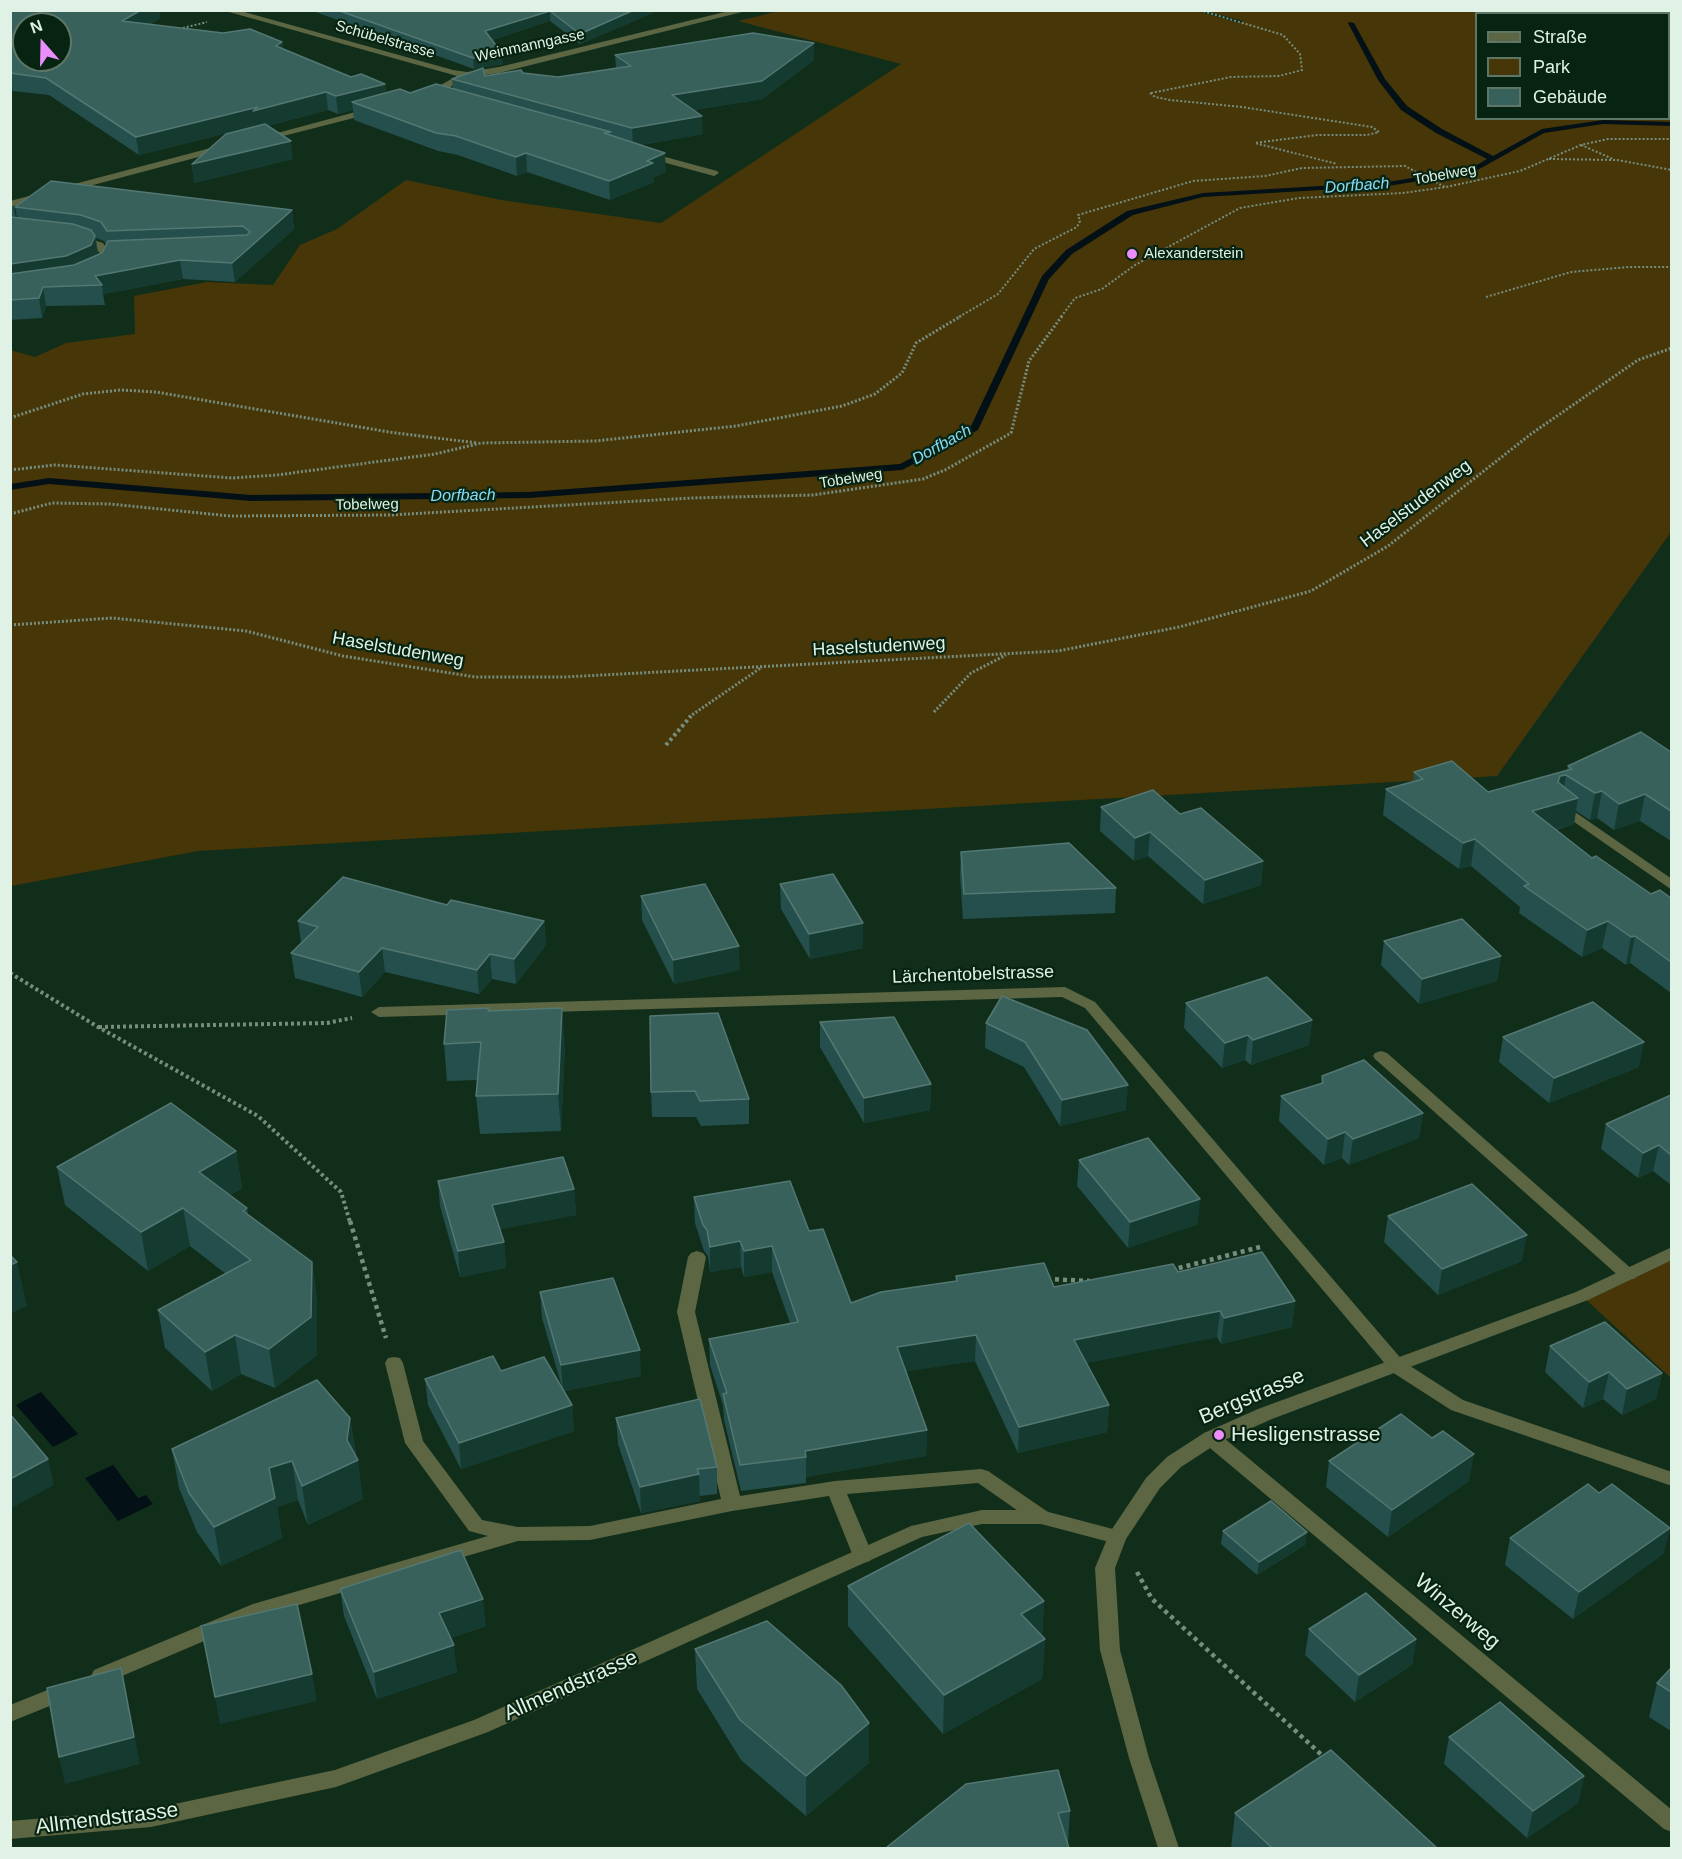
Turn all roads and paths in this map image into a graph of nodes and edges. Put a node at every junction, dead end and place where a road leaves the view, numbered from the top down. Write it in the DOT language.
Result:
graph roads {
  1 [pos="226,10"];
  2 [pos="746,10"];
  3 [pos="1199,10"];
  4 [pos="236,13"];
  5 [pos="169,32"];
  6 [pos="468,75"];
  7 [pos="430,95"];
  8 [pos="418,98"];
  9 [pos="441,98"];
  10 [pos="385,107"];
  11 [pos="1671,139"];
  12 [pos="247,142"];
  13 [pos="236,145"];
  14 [pos="1581,145"];
  15 [pos="634,151"];
  16 [pos="1549,159"];
  17 [pos="1617,160"];
  18 [pos="1344,166"];
  19 [pos="1671,170"];
  20 [pos="714,173"];
  21 [pos="1444,186"];
  22 [pos="10,204"];
  23 [pos="68,236"];
  24 [pos="106,255"];
  25 [pos="118,255"];
  26 [pos="1671,267"];
  27 [pos="90,272"];
  28 [pos="1486,297"];
  29 [pos="1671,348"];
  30 [pos="10,418"];
  31 [pos="481,443"];
  32 [pos="10,470"];
  33 [pos="10,514"];
  34 [pos="10,625"];
  35 [pos="1009,654"];
  36 [pos="763,667"];
  37 [pos="934,712"];
  38 [pos="666,746"];
  39 [pos="1562,807"];
  40 [pos="1671,886"];
  41 [pos="10,973"];
  42 [pos="380,1012"];
  43 [pos="98,1027"];
  44 [pos="1381,1056"];
  45 [pos="1289,1239"];
  46 [pos="1671,1253"];
  47 [pos="697,1257"];
  48 [pos="1168,1271"];
  49 [pos="1628,1275"];
  50 [pos="1043,1279"];
  51 [pos="1101,1281"];
  52 [pos="394,1364"];
  53 [pos="1398,1367"];
  54 [pos="1211,1438"];
  55 [pos="1671,1479"];
  56 [pos="835,1488"];
  57 [pos="732,1504"];
  58 [pos="1041,1517"];
  59 [pos="518,1534"];
  60 [pos="1117,1537"];
  61 [pos="863,1556"];
  62 [pos="10,1714"];
  63 [pos="1327,1760"];
  64 [pos="1671,1823"];
  65 [pos="10,1830"];
  66 [pos="1168,1848"];
  1 -- 4 [label="street, Schübelstrasse"];
  2 -- 6 [label="street, Weinmanngasse"];
  3 -- 18 [label="path"];
  4 -- 5 [label="path"];
  4 -- 6 [label="street, Schübelstrasse"];
  6 -- 7 [label="street, Weinmanngasse"];
  7 -- 8 [label="street, Weinmanngasse"];
  7 -- 9 [label="street"];
  10 -- 12 [label="street"];
  11 -- 14 [label="path, Tobelweg"];
  13 -- 22 [label="street"];
  14 -- 16 [label="path, Tobelweg"];
  14 -- 17 [label="path"];
  15 -- 20 [label="street"];
  16 -- 17 [label="path"];
  16 -- 21 [label="path, Tobelweg"];
  17 -- 19 [label="path"];
  18 -- 21 [label="path"];
  18 -- 31 [label="path"];
  21 -- 33 [label="path, Tobelweg"];
  23 -- 24 [label="street"];
  24 -- 25 [label="street"];
  24 -- 27 [label="street"];
  26 -- 28 [label="path"];
  29 -- 35 [label="path, Haselstudenweg"];
  30 -- 31 [label="path"];
  31 -- 32 [label="path"];
  34 -- 36 [label="path, Haselstudenweg"];
  35 -- 36 [label="path, Haselstudenweg"];
  35 -- 37 [label="path"];
  36 -- 38 [label="path"];
  39 -- 40 [label="street"];
  41 -- 43 [label="path"];
  42 -- 43 [label="path"];
  42 -- 45 [label="street, Lärchentobelstrasse"];
  43 -- 52 [label="path"];
  44 -- 49 [label="street"];
  45 -- 48 [label="path"];
  45 -- 53 [label="street, Lärchentobelstrasse"];
  46 -- 49 [label="street, Bergstrasse"];
  47 -- 57 [label="street"];
  49 -- 53 [label="street, Bergstrasse"];
  50 -- 51 [label="path"];
  52 -- 59 [label="street"];
  53 -- 54 [label="street, Bergstrasse"];
  53 -- 55 [label="street"];
  54 -- 60 [label="street, Bergstrasse"];
  54 -- 64 [label="street, Winzerweg"];
  56 -- 57 [label="street"];
  56 -- 58 [label="street"];
  56 -- 61 [label="street"];
  57 -- 59 [label="street"];
  58 -- 60 [label="street, Allmendstrasse"];
  58 -- 61 [label="street, Allmendstrasse"];
  59 -- 62 [label="street"];
  60 -- 63 [label="path"];
  60 -- 66 [label="street, Bergstrasse"];
  61 -- 65 [label="street, Allmendstrasse"];
}
